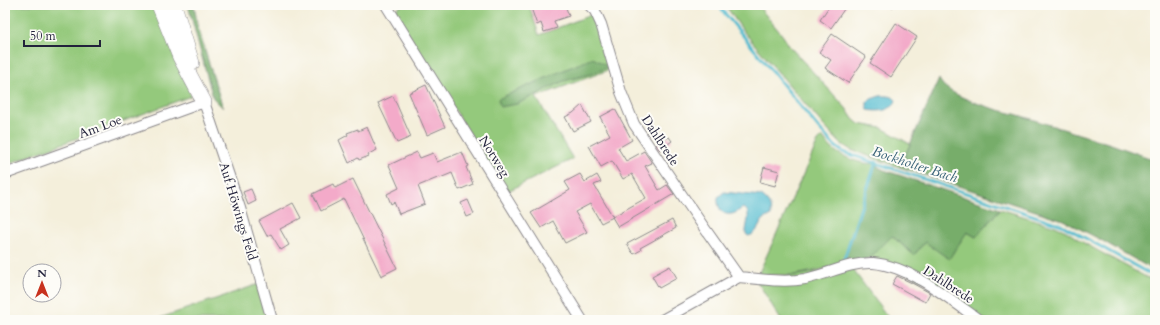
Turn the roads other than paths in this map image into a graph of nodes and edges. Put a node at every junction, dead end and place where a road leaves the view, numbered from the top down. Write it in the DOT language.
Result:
graph roads {
  1 [pos="159,5"];
  2 [pos="174,5"];
  3 [pos="590,5"];
  4 [pos="391,6"];
  5 [pos="204,102"];
  6 [pos="5,174"];
  7 [pos="738,277"];
  8 [pos="272,320"];
  9 [pos="582,320"];
  10 [pos="662,320"];
  11 [pos="979,320"];
  1 -- 5 [label="main road, Auf Höwings Feld"];
  2 -- 5 [label="main road, Auf Höwings Feld"];
  3 -- 7 [label="street, Dahlbrede"];
  4 -- 9 [label="street, Notweg"];
  5 -- 6 [label="street, Am Loe"];
  5 -- 8 [label="street, Auf Höwings Feld"];
  7 -- 10 [label="street"];
  7 -- 11 [label="street, Dahlbrede"];
}
